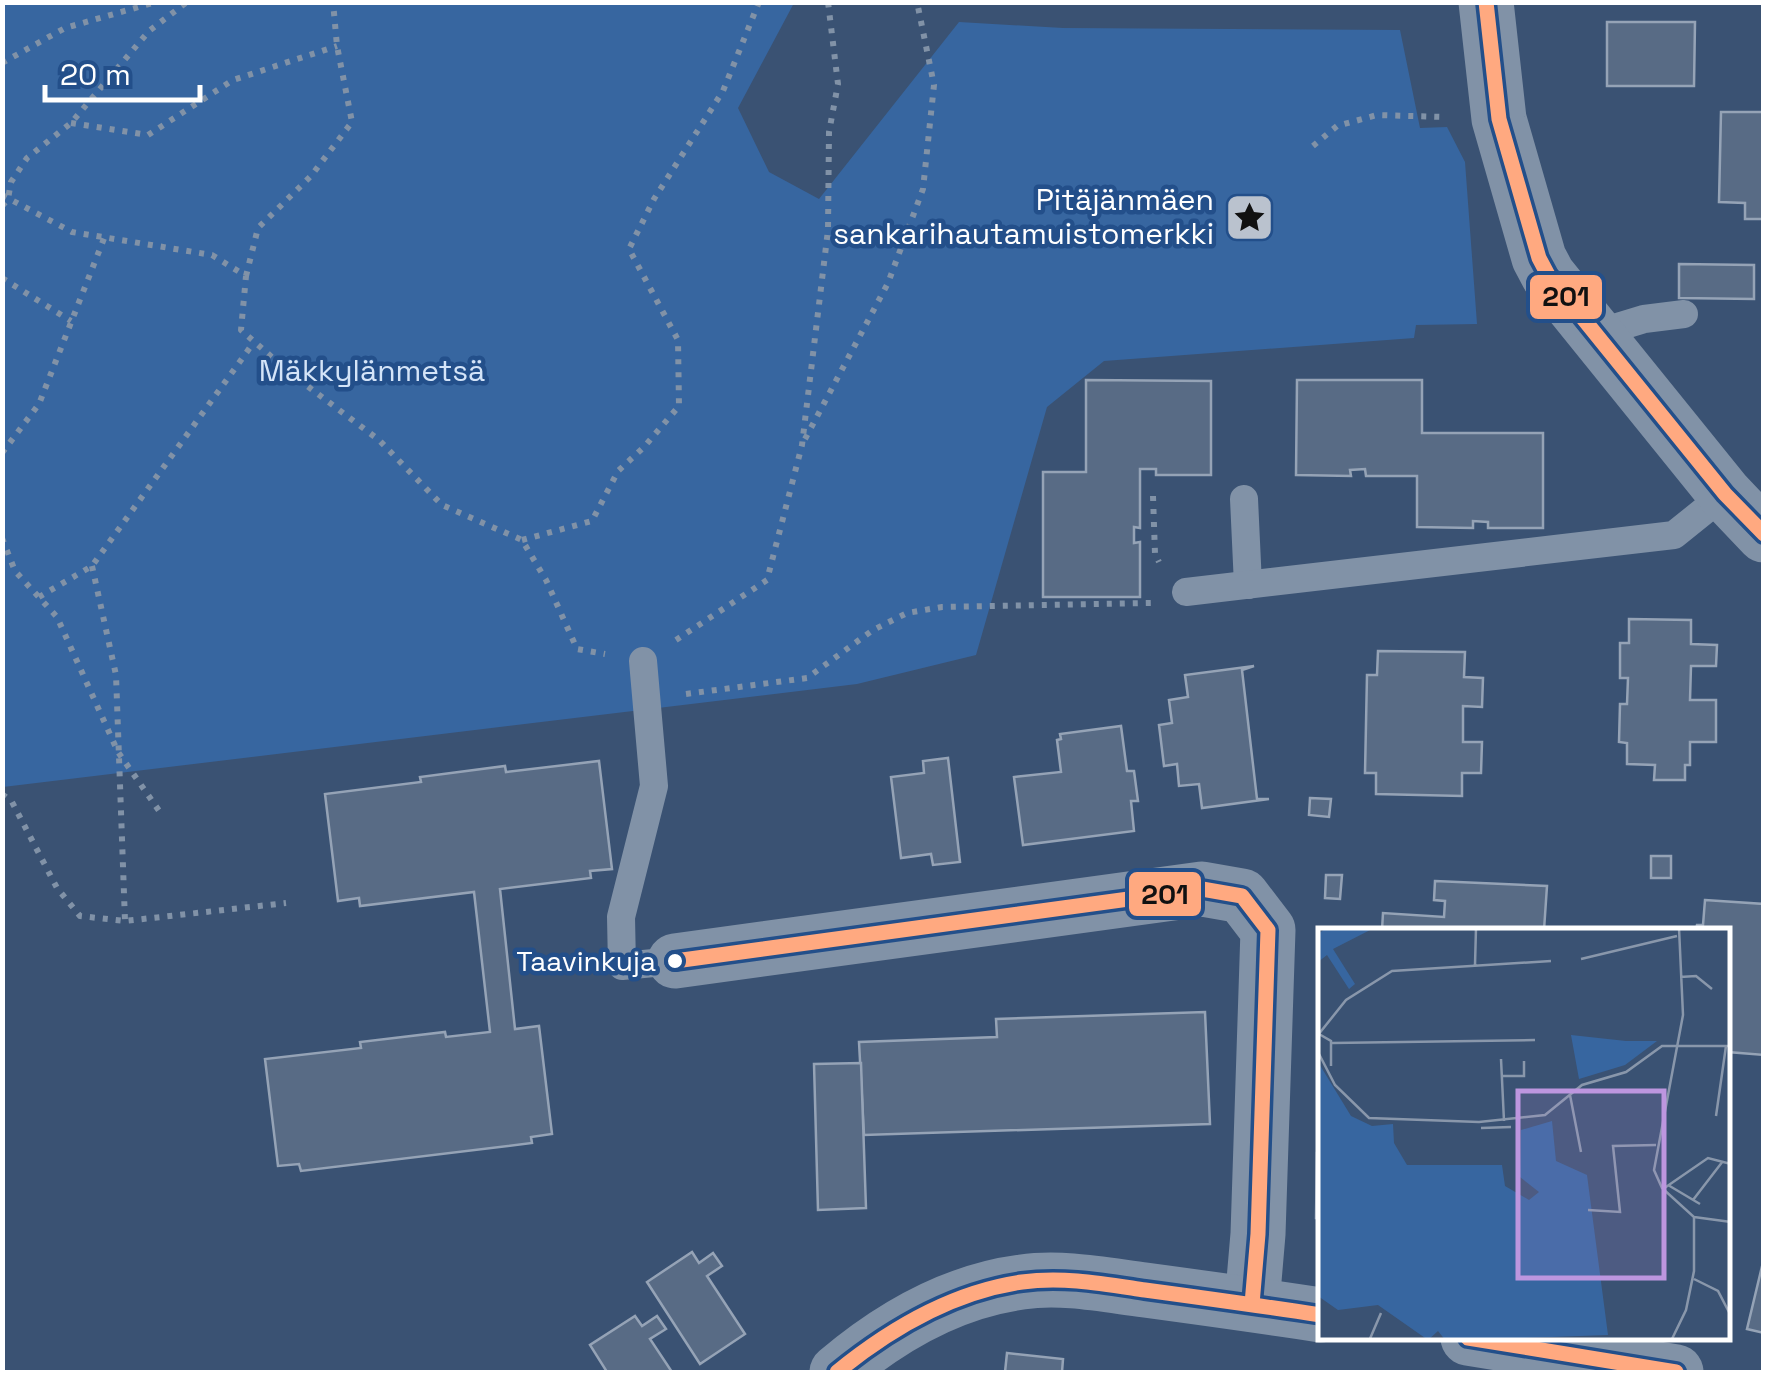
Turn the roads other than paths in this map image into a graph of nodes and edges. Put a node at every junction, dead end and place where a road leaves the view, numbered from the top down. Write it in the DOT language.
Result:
graph roads {
  1 [pos="1486,2"];
  2 [pos="1684,314"];
  3 [pos="1598,333"];
  4 [pos="1725,494"];
  5 [pos="1244,499"];
  6 [pos="1764,535"];
  7 [pos="1248,585"];
  8 [pos="1186,592"];
  9 [pos="643,661"];
  10 [pos="675,961"];
  11 [pos="1252,1304"];
  12 [pos="1318,1315"];
  13 [pos="1480,1340"];
  14 [pos="841,1371"];
  15 [pos="1676,1372"];
  1 -- 3 [label="street"];
  2 -- 3 [label="lane"];
  3 -- 4 [label="street"];
  4 -- 6 [label="street"];
  4 -- 7 [label="lane"];
  5 -- 7 [label="lane"];
  7 -- 8 [label="lane"];
  9 -- 10 [label="lane"];
  10 -- 11 [label="street"];
  11 -- 12 [label="street"];
  11 -- 14 [label="street"];
  13 -- 15 [label="street"];
}
